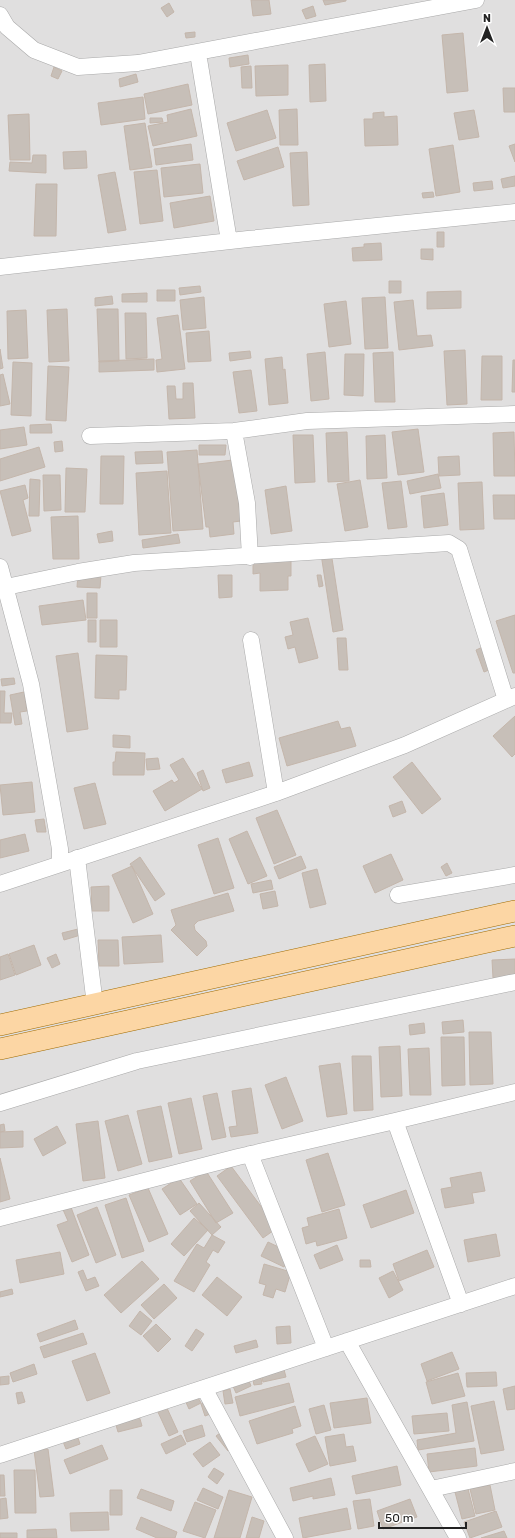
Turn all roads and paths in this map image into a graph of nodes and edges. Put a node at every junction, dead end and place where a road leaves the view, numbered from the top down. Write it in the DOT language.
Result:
graph roads {
  1 [pos="476,0"];
  2 [pos="0,15"];
  3 [pos="198,53"];
  4 [pos="515,212"];
  5 [pos="229,241"];
  6 [pos="0,267"];
  7 [pos="515,414"];
  8 [pos="234,431"];
  9 [pos="90,436"];
  10 [pos="250,557"];
  11 [pos="0,567"];
  12 [pos="6,587"];
  13 [pos="7,617"];
  14 [pos="251,640"];
  15 [pos="510,698"];
  16 [pos="276,793"];
  17 [pos="77,858"];
  18 [pos="60,864"];
  19 [pos="515,875"];
  20 [pos="0,884"];
  21 [pos="398,895"];
  22 [pos="515,911"];
  23 [pos="515,936"];
  24 [pos="515,982"];
  25 [pos="95,1005"];
  26 [pos="0,1025"];
  27 [pos="0,1049"];
  28 [pos="515,1092"];
  29 [pos="0,1103"];
  30 [pos="395,1121"];
  31 [pos="250,1154"];
  32 [pos="0,1218"];
  33 [pos="515,1286"];
  34 [pos="461,1304"];
  35 [pos="347,1341"];
  36 [pos="326,1348"];
  37 [pos="204,1388"];
  38 [pos="0,1455"];
  39 [pos="515,1470"];
  40 [pos="431,1490"];
  41 [pos="285,1538"];
  42 [pos="458,1538"];
  1 -- 3 [label="street"];
  2 -- 3 [label="street"];
  3 -- 5 [label="street"];
  4 -- 5 [label="street"];
  5 -- 6 [label="street"];
  7 -- 8 [label="street"];
  8 -- 9 [label="street"];
  8 -- 10 [label="street"];
  10 -- 12 [label="street"];
  10 -- 15 [label="street"];
  11 -- 12 [label="street"];
  12 -- 13 [label="street"];
  13 -- 18 [label="street"];
  14 -- 16 [label="street"];
  15 -- 16 [label="street"];
  16 -- 17 [label="street"];
  17 -- 18 [label="street"];
  17 -- 25 [label="street"];
  18 -- 20 [label="street"];
  19 -- 21 [label="street"];
  22 -- 25 [label="main road"];
  23 -- 27 [label="main road"];
  24 -- 29 [label="street"];
  25 -- 26 [label="main road"];
  28 -- 30 [label="street"];
  30 -- 31 [label="street"];
  30 -- 34 [label="street"];
  31 -- 32 [label="street"];
  31 -- 36 [label="street"];
  33 -- 34 [label="street"];
  34 -- 35 [label="street"];
  35 -- 36 [label="street"];
  35 -- 40 [label="street"];
  36 -- 37 [label="street"];
  37 -- 38 [label="street"];
  37 -- 41 [label="street"];
  39 -- 40 [label="street"];
  40 -- 42 [label="street"];
}
